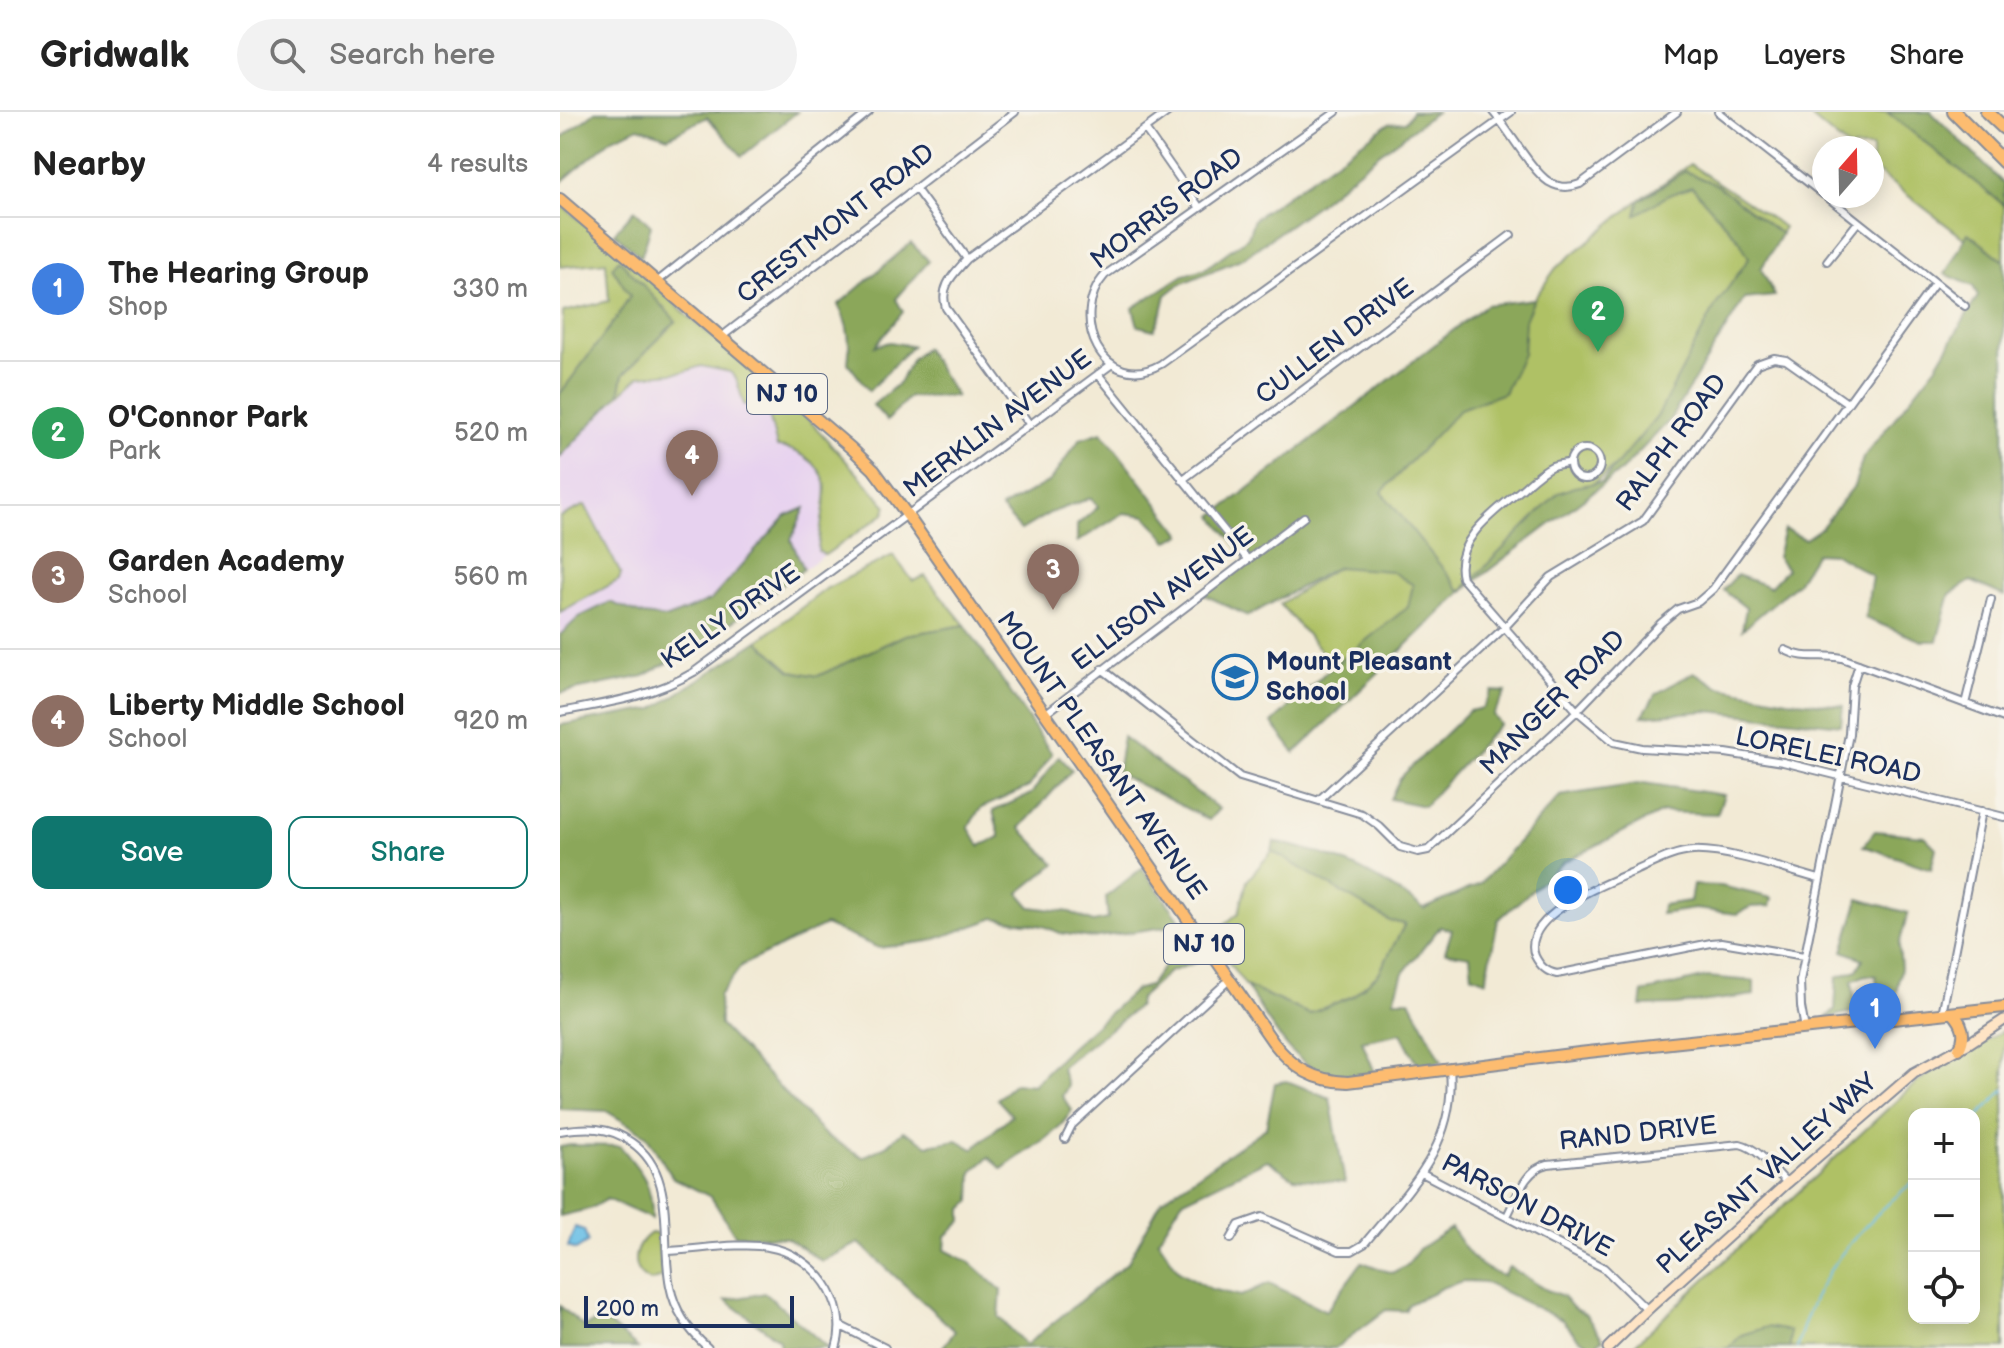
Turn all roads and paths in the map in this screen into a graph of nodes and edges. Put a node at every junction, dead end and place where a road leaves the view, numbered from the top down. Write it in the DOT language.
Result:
graph roads {
  1 [pos="869,112"];
  2 [pos="1015,112"];
  3 [pos="1168,112"];
  4 [pos="1336,112"];
  5 [pos="1493,112"];
  6 [pos="1511,112"];
  7 [pos="1677,112"];
  8 [pos="1718,112"];
  9 [pos="1954,112"];
  10 [pos="1987,112"];
  11 [pos="1501,120"];
  12 [pos="2004,128"];
  13 [pos="1145,129"];
  14 [pos="2004,162"];
  15 [pos="1812,185"];
  16 [pos="915,188"];
  17 [pos="560,199"];
  18 [pos="1200,208"];
  19 [pos="1841,208"];
  20 [pos="1858,222"];
  21 [pos="1511,235"];
  22 [pos="967,259"];
  23 [pos="1827,261"];
  24 [pos="658,281"];
  25 [pos="1935,283"];
  26 [pos="1965,306"];
  27 [pos="720,338"];
  28 [pos="1112,364"];
  29 [pos="1098,374"];
  30 [pos="1847,403"];
  31 [pos="1030,425"];
  32 [pos="1570,462"];
  33 [pos="1182,480"];
  34 [pos="908,516"];
  35 [pos="1304,517"];
  36 [pos="1248,560"];
  37 [pos="1991,599"];
  38 [pos="1505,627"];
  39 [pos="1785,650"];
  40 [pos="1859,664"];
  41 [pos="1102,669"];
  42 [pos="1965,704"];
  43 [pos="1577,711"];
  44 [pos="560,712"];
  45 [pos="1045,714"];
  46 [pos="2004,718"];
  47 [pos="1841,775"];
  48 [pos="1319,800"];
  49 [pos="1982,811"];
  50 [pos="2004,817"];
  51 [pos="1819,879"];
  52 [pos="1804,956"];
  53 [pos="1229,980"];
  54 [pos="2004,1007"];
  55 [pos="1947,1013"];
  56 [pos="2004,1020"];
  57 [pos="1805,1029"];
  58 [pos="1959,1049"];
  59 [pos="1450,1069"];
  60 [pos="560,1131"];
  61 [pos="1065,1139"];
  62 [pos="1422,1173"];
  63 [pos="1787,1183"];
  64 [pos="1507,1216"];
  65 [pos="1231,1239"];
  66 [pos="667,1251"];
  67 [pos="1647,1310"];
  68 [pos="841,1326"];
  69 [pos="708,1348"];
  70 [pos="836,1348"];
  71 [pos="885,1348"];
  72 [pos="1608,1348"];
  1 -- 24 [label="street"];
  2 -- 16 [label="street, CRESTMONT ROAD"];
  3 -- 13 [label="street"];
  4 -- 18 [label="street, MORRIS ROAD"];
  5 -- 11 [label="street"];
  6 -- 11 [label="street"];
  7 -- 11 [label="street"];
  8 -- 15 [label="street"];
  9 -- 14 [label="highway"];
  10 -- 12 [label="highway"];
  11 -- 28 [label="street"];
  13 -- 18 [label="street"];
  13 -- 22 [label="street"];
  16 -- 22 [label="street"];
  16 -- 27 [label="street, CRESTMONT ROAD"];
  17 -- 24 [label="main road, NJ 10"];
  18 -- 28 [label="street, MORRIS ROAD"];
  19 -- 20 [label="street"];
  20 -- 23 [label="street"];
  20 -- 25 [label="street"];
  21 -- 33 [label="street, CULLEN DRIVE"];
  22 -- 31 [label="street"];
  24 -- 27 [label="main road, MOUNT PLEASANT AVENUE / NJ 10"];
  25 -- 26 [label="street"];
  25 -- 30 [label="street, MANGER ROAD"];
  27 -- 34 [label="main road, MOUNT PLEASANT AVENUE / NJ 10"];
  28 -- 29 [label="street, MERKLIN AVENUE"];
  29 -- 31 [label="street, MERKLIN AVENUE"];
  29 -- 33 [label="street"];
  30 -- 38 [label="street, RALPH ROAD"];
  30 -- 43 [label="street, MANGER ROAD"];
  31 -- 34 [label="street, MERKLIN AVENUE"];
  32 -- 32 [label="street"];
  32 -- 38 [label="street, LORELEI ROAD"];
  33 -- 36 [label="street"];
  34 -- 44 [label="street, KELLY DRIVE"];
  34 -- 45 [label="main road, MOUNT PLEASANT AVENUE / NJ 10"];
  35 -- 36 [label="street, ELLISON AVENUE"];
  36 -- 41 [label="street, ELLISON AVENUE"];
  37 -- 42 [label="street"];
  38 -- 43 [label="street, LORELEI ROAD"];
  38 -- 48 [label="street, RALPH ROAD"];
  39 -- 40 [label="street"];
  40 -- 42 [label="street"];
  40 -- 47 [label="street"];
  41 -- 45 [label="street, ELLISON AVENUE"];
  41 -- 48 [label="street, MANGER ROAD"];
  42 -- 46 [label="street"];
  43 -- 47 [label="street, LORELEI ROAD"];
  43 -- 48 [label="street, MANGER ROAD"];
  45 -- 53 [label="main road, MOUNT PLEASANT AVENUE / NJ 10"];
  47 -- 49 [label="street, LORELEI ROAD"];
  47 -- 51 [label="street"];
  49 -- 50 [label="street, LORELEI ROAD"];
  49 -- 55 [label="street"];
  51 -- 52 [label="street"];
  51 -- 52 [label="street"];
  52 -- 57 [label="street"];
  53 -- 59 [label="main road, MOUNT PLEASANT AVENUE / NJ 10"];
  53 -- 61 [label="street"];
  54 -- 55 [label="main road, MOUNT PLEASANT AVENUE / NJ 10"];
  55 -- 57 [label="main road, MOUNT PLEASANT AVENUE / NJ 10"];
  55 -- 58 [label="main road"];
  56 -- 58 [label="main road, PLEASANT VALLEY WAY"];
  57 -- 59 [label="main road, MOUNT PLEASANT AVENUE / NJ 10"];
  58 -- 63 [label="main road, PLEASANT VALLEY WAY"];
  59 -- 62 [label="street"];
  60 -- 66 [label="street"];
  62 -- 64 [label="street, PARSON DRIVE"];
  62 -- 65 [label="street"];
  63 -- 64 [label="street, RAND DRIVE"];
  63 -- 67 [label="main road, PLEASANT VALLEY WAY"];
  64 -- 67 [label="street, PARSON DRIVE"];
  66 -- 68 [label="street"];
  66 -- 69 [label="street"];
  67 -- 72 [label="main road, PLEASANT VALLEY WAY"];
  68 -- 70 [label="street"];
  68 -- 71 [label="street"];
}
